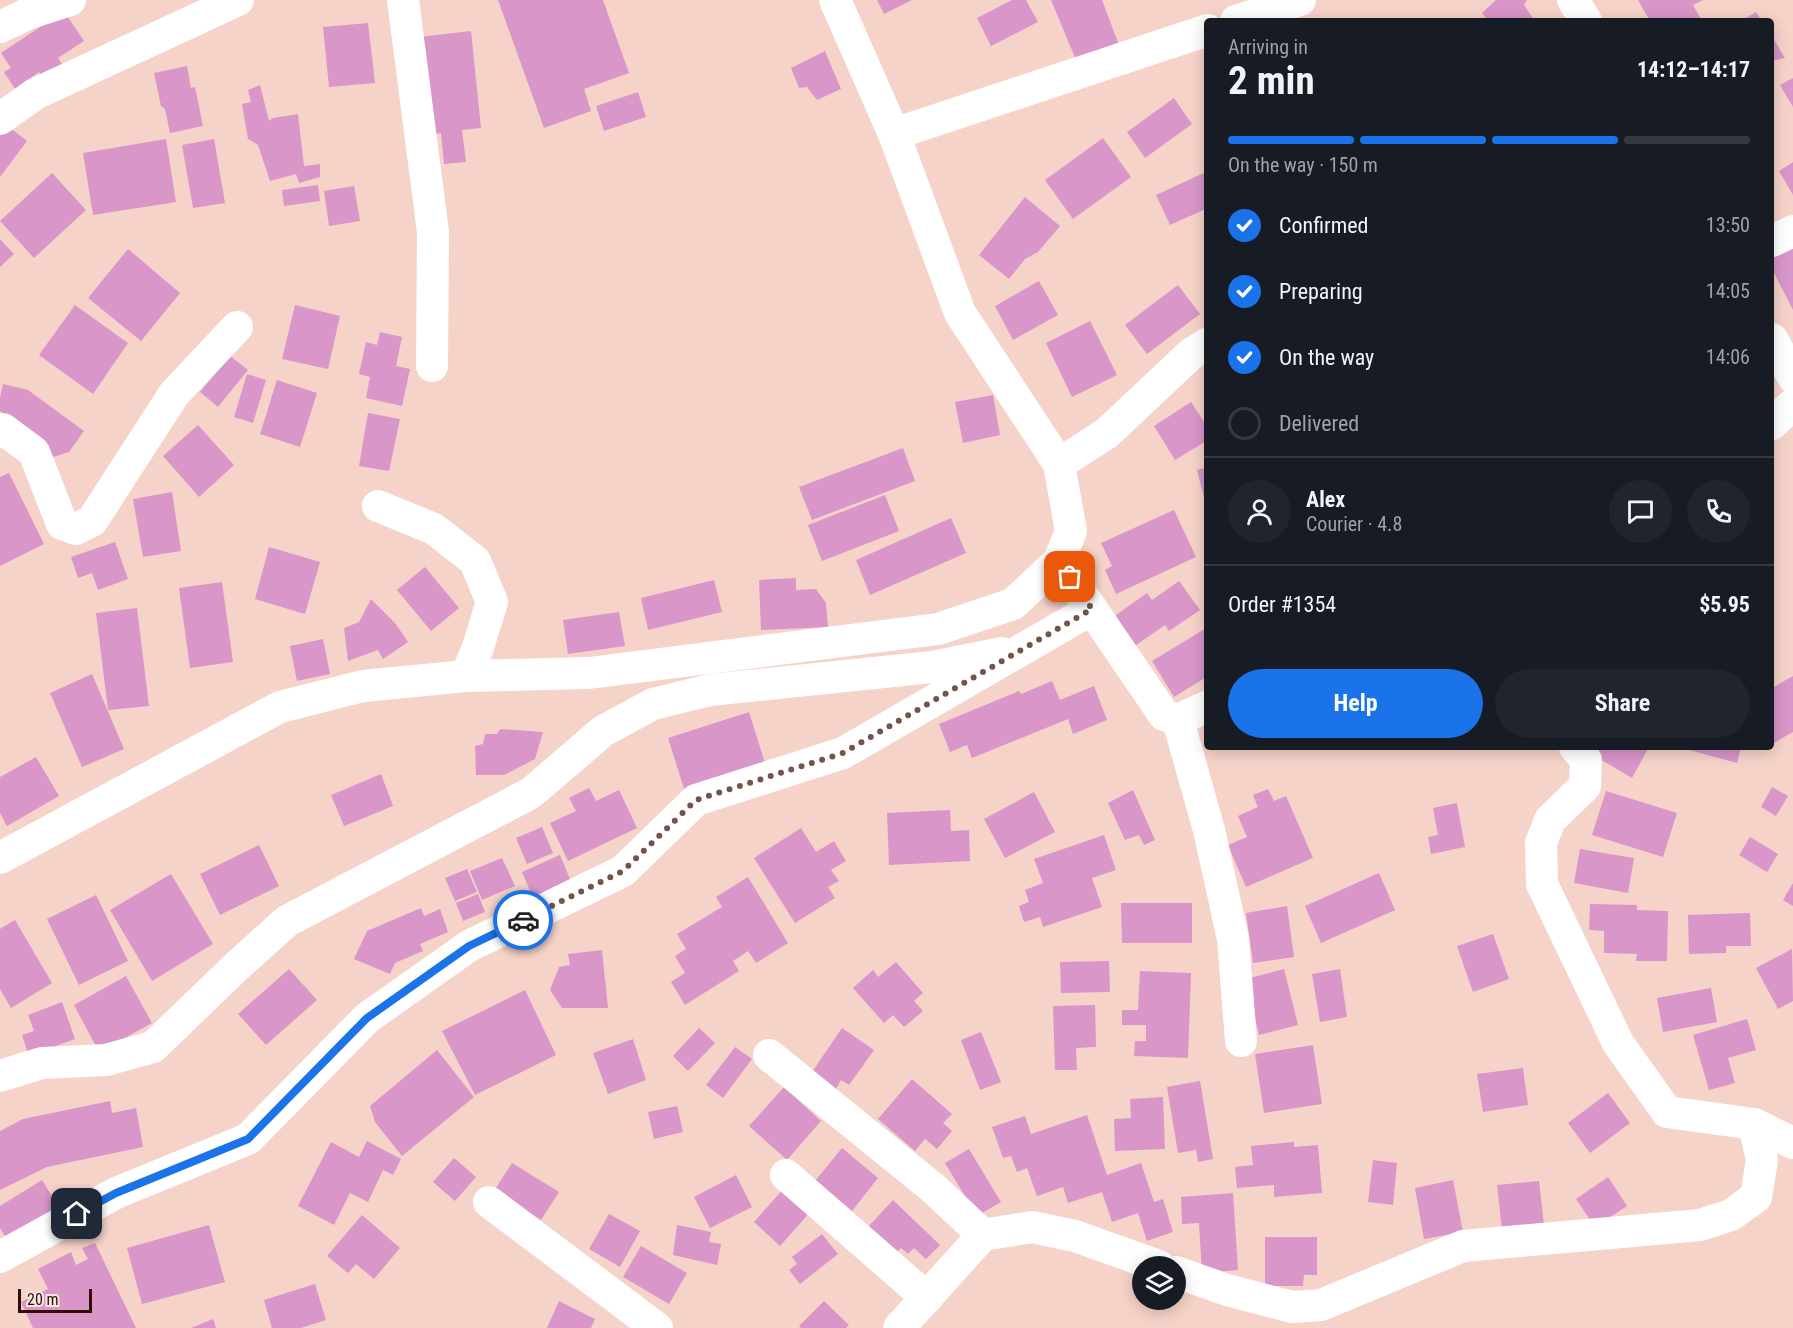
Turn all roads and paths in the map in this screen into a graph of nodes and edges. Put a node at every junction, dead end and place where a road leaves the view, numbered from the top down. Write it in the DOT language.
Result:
graph roads {
  1 [pos="70,0"];
  2 [pos="238,0"];
  3 [pos="403,0"];
  4 [pos="835,0"];
  5 [pos="1299,0"];
  6 [pos="1573,0"];
  7 [pos="1245,18"];
  8 [pos="1584,18"];
  9 [pos="0,27"];
  10 [pos="1204,31"];
  11 [pos="0,119"];
  12 [pos="894,134"];
  13 [pos="1793,231"];
  14 [pos="1774,240"];
  15 [pos="237,327"];
  16 [pos="1774,343"];
  17 [pos="1204,346"];
  18 [pos="432,366"];
  19 [pos="1793,376"];
  20 [pos="1793,404"];
  21 [pos="1774,422"];
  22 [pos="0,432"];
  23 [pos="1059,464"];
  24 [pos="378,506"];
  25 [pos="1059,561"];
  26 [pos="1092,609"];
  27 [pos="1026,648"];
  28 [pos="466,676"];
  29 [pos="1204,708"];
  30 [pos="1178,720"];
  31 [pos="1578,750"];
  32 [pos="0,858"];
  33 [pos="1241,1041"];
  34 [pos="768,1054"];
  35 [pos="0,1077"];
  36 [pos="1754,1124"];
  37 [pos="1793,1143"];
  38 [pos="786,1175"];
  39 [pos="489,1202"];
  40 [pos="983,1235"];
  41 [pos="1132,1256"];
  42 [pos="0,1257"];
  43 [pos="1186,1276"];
  44 [pos="927,1298"];
  45 [pos="657,1328"];
  46 [pos="899,1328"];
  1 -- 9 [label="street"];
  2 -- 11 [label="street"];
  3 -- 18 [label="street"];
  4 -- 12 [label="street"];
  5 -- 7 [label="street"];
  6 -- 8 [label="street"];
  10 -- 12 [label="street"];
  12 -- 23 [label="street"];
  13 -- 14 [label="street"];
  15 -- 22 [label="street"];
  16 -- 19 [label="street"];
  17 -- 23 [label="street"];
  20 -- 21 [label="street"];
  23 -- 25 [label="street"];
  24 -- 28 [label="street"];
  25 -- 26 [label="street"];
  25 -- 28 [label="street"];
  26 -- 27 [label="street"];
  26 -- 30 [label="street"];
  27 -- 35 [label="street"];
  27 -- 42 [label="street"];
  28 -- 32 [label="street"];
  29 -- 30 [label="street"];
  30 -- 33 [label="street"];
  31 -- 36 [label="street"];
  34 -- 40 [label="street"];
  36 -- 37 [label="street"];
  36 -- 43 [label="street"];
  38 -- 44 [label="street"];
  39 -- 45 [label="street"];
  40 -- 41 [label="street"];
  40 -- 44 [label="street"];
  44 -- 46 [label="street"];
}
